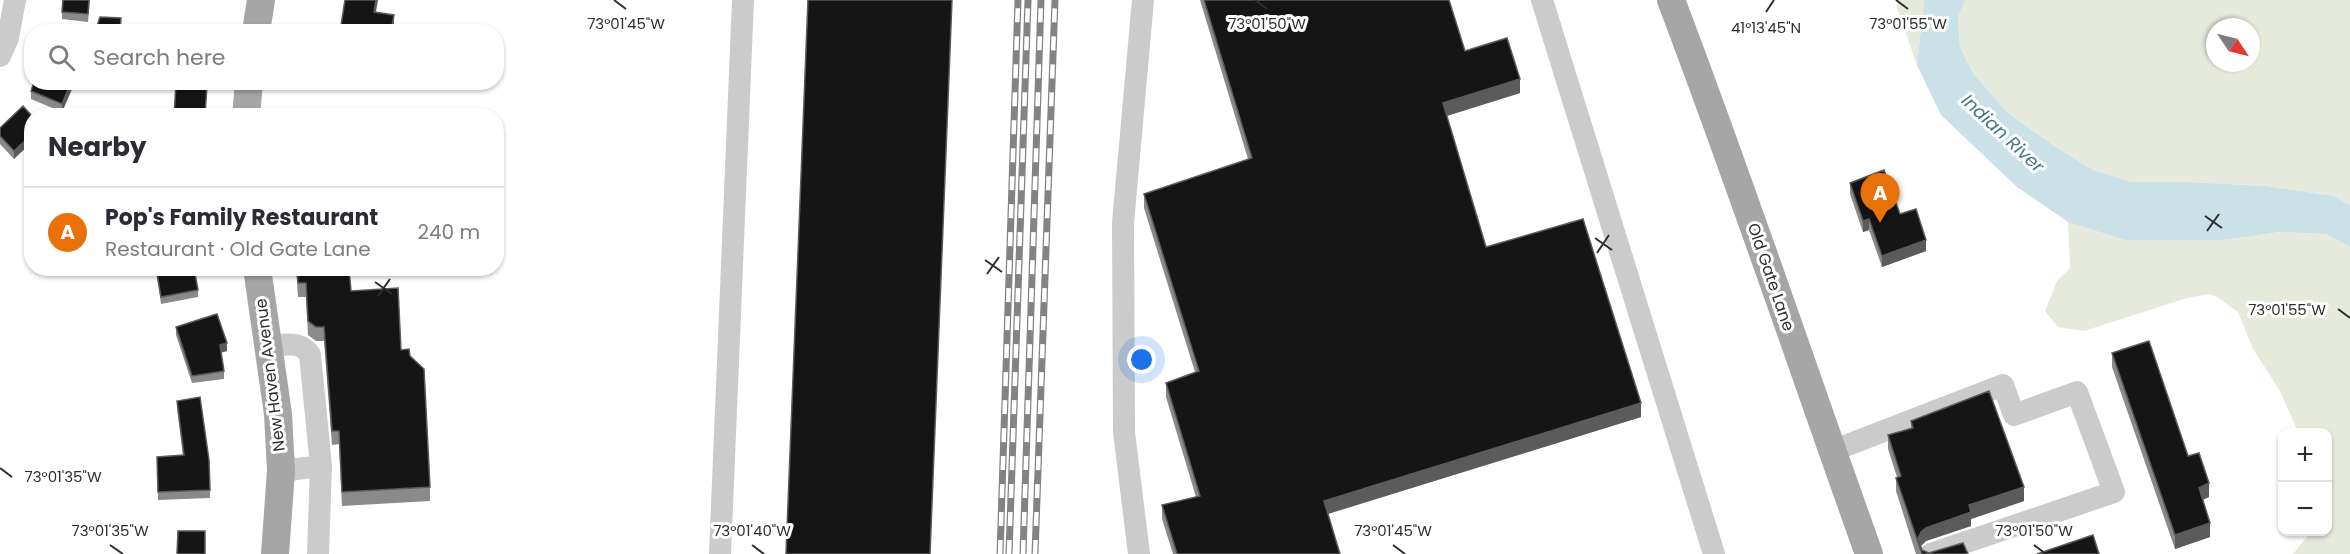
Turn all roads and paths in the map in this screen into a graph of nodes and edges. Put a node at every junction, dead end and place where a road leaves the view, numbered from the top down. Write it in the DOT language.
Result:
graph roads {
  1 [pos="15,0"];
  2 [pos="261,0"];
  3 [pos="743,0"];
  4 [pos="1143,0"];
  5 [pos="1542,0"];
  6 [pos="1671,0"];
  7 [pos="257,24"];
  8 [pos="0,56"];
  9 [pos="248,90"];
  10 [pos="247,108"];
  11 [pos="258,276"];
  12 [pos="269,346"];
  13 [pos="1832,451"];
  14 [pos="321,466"];
  15 [pos="281,471"];
  16 [pos="275,554"];
  17 [pos="318,554"];
  18 [pos="720,554"];
  19 [pos="1139,554"];
  20 [pos="1714,554"];
  21 [pos="1869,554"];
  22 [pos="1931,554"];
  1 -- 8 [label="street"];
  2 -- 7 [label="main road"];
  3 -- 18 [label="street"];
  4 -- 19 [label="street"];
  5 -- 20 [label="street"];
  6 -- 13 [label="main road, Old Gate Lane"];
  9 -- 10 [label="main road"];
  11 -- 12 [label="main road, New Haven Avenue"];
  12 -- 14 [label="street"];
  12 -- 15 [label="main road, New Haven Avenue"];
  13 -- 21 [label="main road, Old Gate Lane"];
  13 -- 22 [label="street"];
  14 -- 15 [label="street"];
  14 -- 17 [label="street"];
  15 -- 16 [label="main road, New Haven Avenue"];
}
